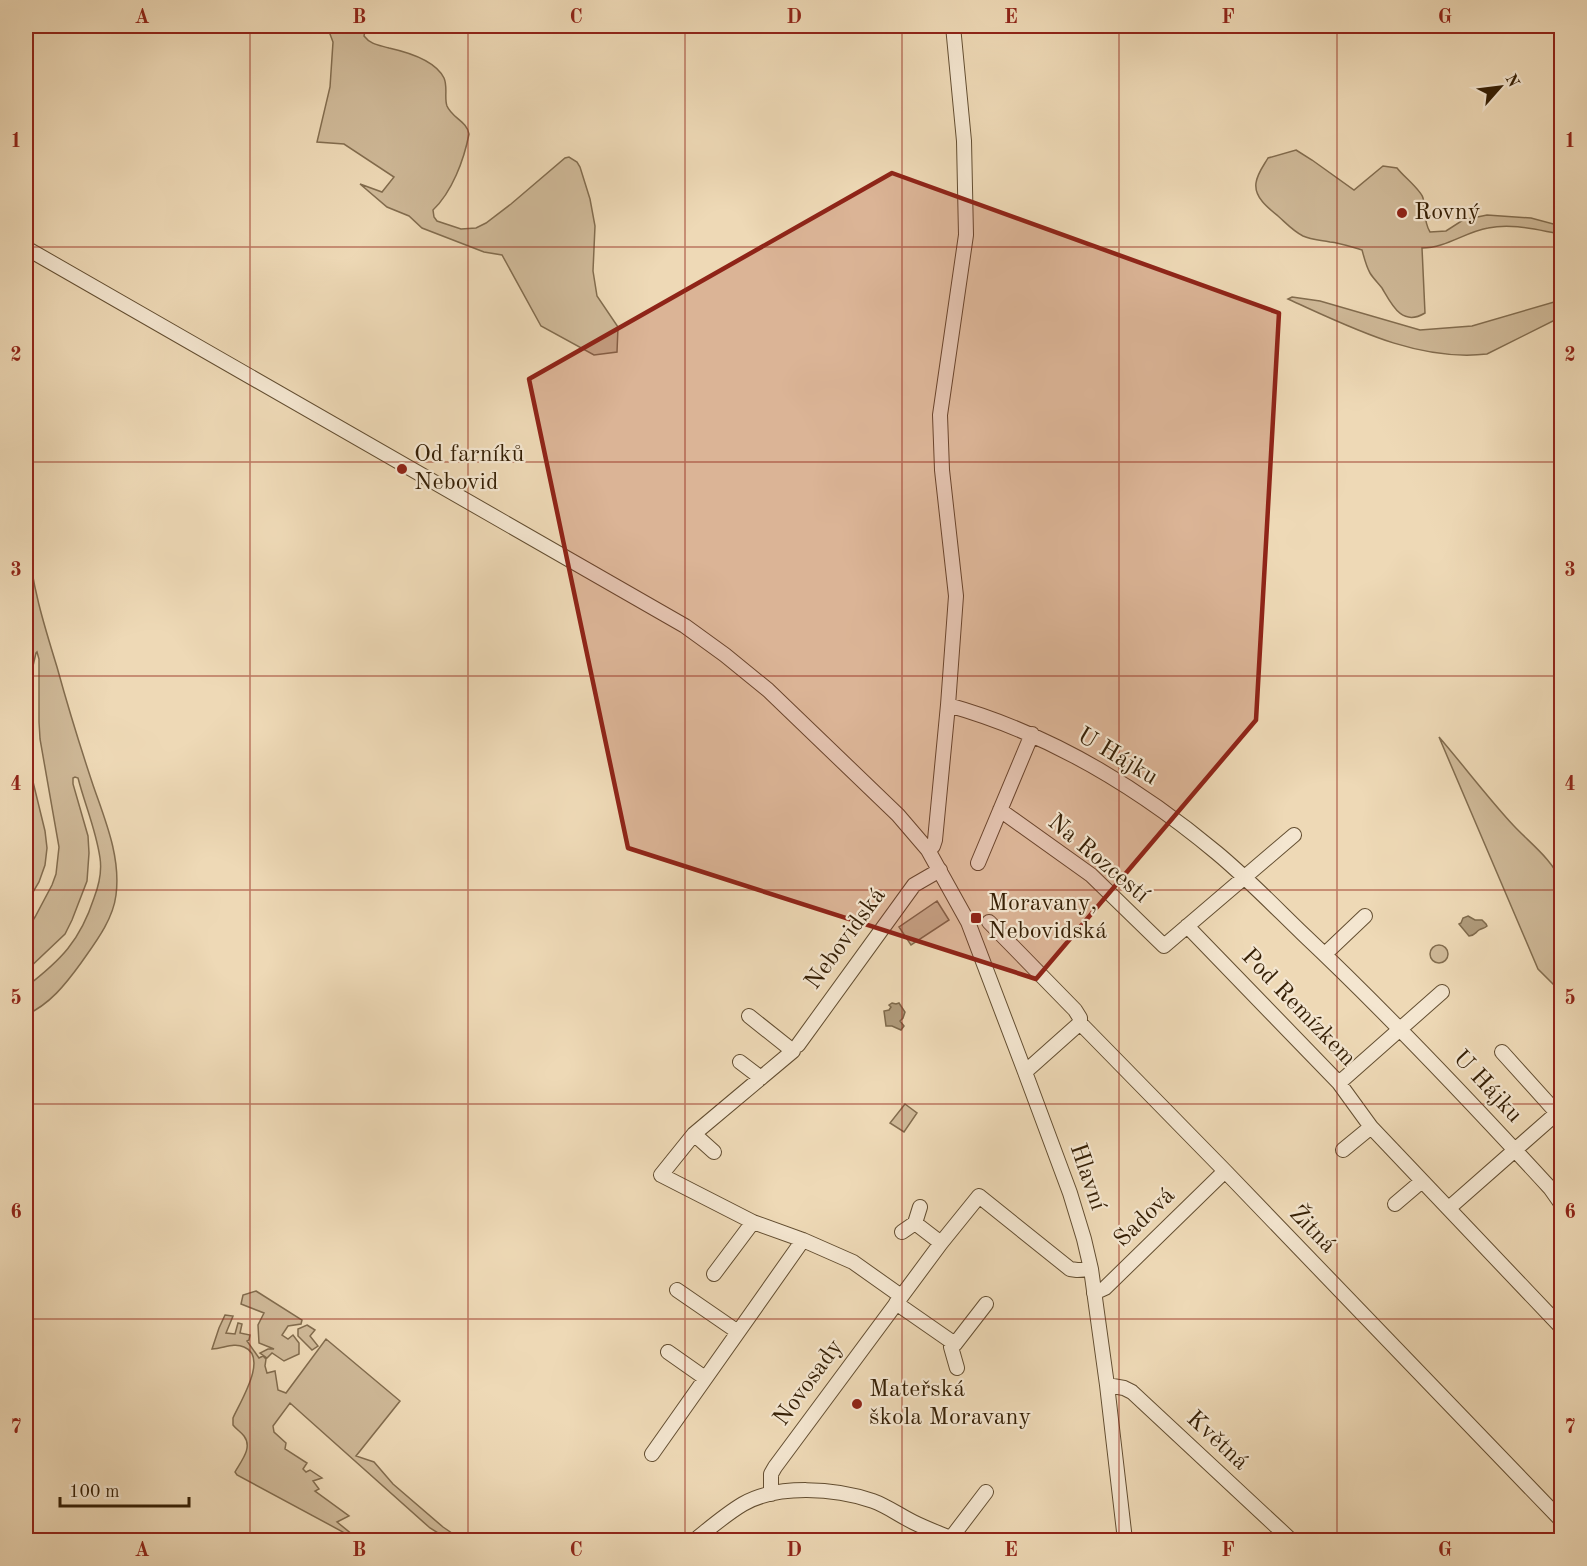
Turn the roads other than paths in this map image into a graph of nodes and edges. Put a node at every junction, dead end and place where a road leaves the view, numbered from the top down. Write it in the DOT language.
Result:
graph roads {
  1 [pos="952,26"];
  2 [pos="26,248"];
  3 [pos="948,705"];
  4 [pos="1032,734"];
  5 [pos="1000,810"];
  6 [pos="1294,835"];
  7 [pos="928,850"];
  8 [pos="978,863"];
  9 [pos="940,870"];
  10 [pos="1245,879"];
  11 [pos="1365,916"];
  12 [pos="989,922"];
  13 [pos="1187,926"];
  14 [pos="1325,954"];
  15 [pos="1442,992"];
  16 [pos="749,1016"];
  17 [pos="1080,1023"];
  18 [pos="1401,1029"];
  19 [pos="798,1045"];
  20 [pos="1503,1052"];
  21 [pos="740,1062"];
  22 [pos="1026,1072"];
  23 [pos="761,1078"];
  24 [pos="1339,1083"];
  25 [pos="1559,1116"];
  26 [pos="1371,1127"];
  27 [pos="694,1134"];
  28 [pos="1342,1150"];
  29 [pos="1515,1150"];
  30 [pos="714,1152"];
  31 [pos="1225,1171"];
  32 [pos="1422,1181"];
  33 [pos="1395,1204"];
  34 [pos="1562,1205"];
  35 [pos="920,1207"];
  36 [pos="1449,1208"];
  37 [pos="753,1222"];
  38 [pos="915,1223"];
  39 [pos="902,1232"];
  40 [pos="803,1240"];
  41 [pos="940,1243"];
  42 [pos="1091,1269"];
  43 [pos="714,1274"];
  44 [pos="677,1290"];
  45 [pos="1094,1293"];
  46 [pos="898,1299"];
  47 [pos="986,1304"];
  48 [pos="1559,1320"];
  49 [pos="738,1332"];
  50 [pos="955,1344"];
  51 [pos="668,1352"];
  52 [pos="957,1368"];
  53 [pos="705,1378"];
  54 [pos="1107,1385"];
  55 [pos="652,1454"];
  56 [pos="986,1492"];
  57 [pos="771,1494"];
  58 [pos="1562,1521"];
  59 [pos="953,1539"];
  60 [pos="695,1540"];
  61 [pos="1125,1540"];
  62 [pos="1291,1540"];
  1 -- 3 [label="street"];
  2 -- 7 [label="street, Hlavní"];
  3 -- 4 [label="street, U Hájku"];
  3 -- 7 [label="street"];
  4 -- 5 [label="street"];
  4 -- 10 [label="street, U Hájku"];
  5 -- 8 [label="street"];
  5 -- 13 [label="street, Na Rozcestí"];
  6 -- 10 [label="street"];
  7 -- 9 [label="street, Hlavní"];
  9 -- 19 [label="street, Nebovidská"];
  9 -- 22 [label="street, Hlavní"];
  10 -- 13 [label="street"];
  10 -- 14 [label="street, U Hájku"];
  11 -- 14 [label="street"];
  12 -- 17 [label="street, Žitná"];
  13 -- 24 [label="street, Pod Remízkem"];
  14 -- 18 [label="street, U Hájku"];
  15 -- 18 [label="street"];
  16 -- 23 [label="street"];
  17 -- 22 [label="street"];
  17 -- 31 [label="street, Žitná"];
  18 -- 24 [label="street"];
  18 -- 29 [label="street, U Hájku"];
  20 -- 25 [label="street, U Hájku"];
  21 -- 23 [label="street"];
  22 -- 42 [label="street, Hlavní"];
  23 -- 27 [label="street"];
  24 -- 26 [label="street, Pod Remízkem"];
  25 -- 29 [label="street, U Hájku"];
  26 -- 28 [label="street"];
  26 -- 32 [label="street, Pod Remízkem"];
  27 -- 30 [label="street"];
  27 -- 37 [label="street"];
  29 -- 34 [label="street, U Hájku"];
  29 -- 36 [label="street, U Hájku"];
  31 -- 45 [label="street, Sadová"];
  31 -- 58 [label="street, Žitná"];
  32 -- 33 [label="street"];
  32 -- 36 [label="street, Pod Remízkem"];
  35 -- 38 [label="street"];
  36 -- 48 [label="street, Pod Remízkem"];
  37 -- 40 [label="street"];
  37 -- 43 [label="street"];
  38 -- 39 [label="street"];
  38 -- 41 [label="street"];
  40 -- 46 [label="street"];
  40 -- 49 [label="street"];
  41 -- 42 [label="street, Novosady"];
  41 -- 46 [label="street, Novosady"];
  42 -- 45 [label="street, Hlavní"];
  44 -- 49 [label="street"];
  45 -- 54 [label="street, Hlavní"];
  46 -- 50 [label="street"];
  46 -- 57 [label="street, Novosady"];
  47 -- 50 [label="street"];
  49 -- 53 [label="street"];
  50 -- 52 [label="street"];
  51 -- 53 [label="street"];
  53 -- 55 [label="street"];
  54 -- 61 [label="street, Hlavní"];
  54 -- 62 [label="street, Květná"];
  56 -- 59 [label="street"];
  57 -- 59 [label="street"];
  57 -- 60 [label="street"];
}
